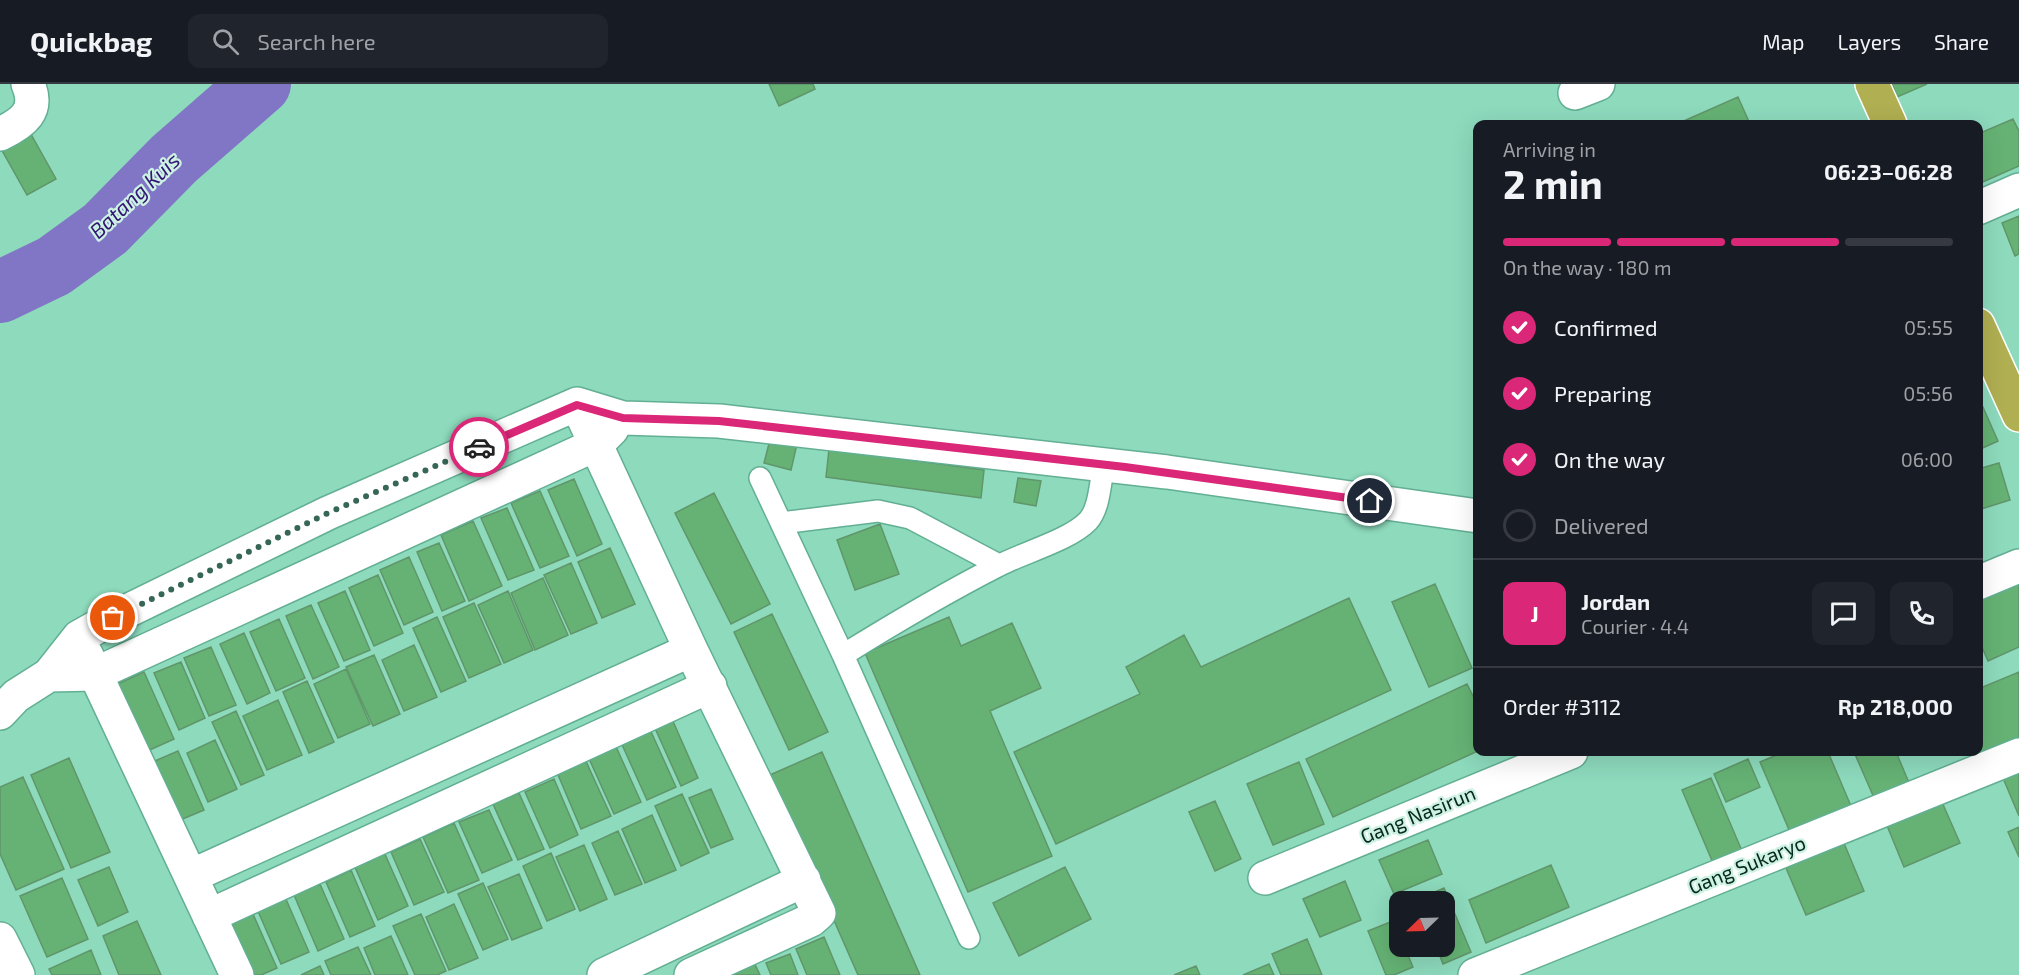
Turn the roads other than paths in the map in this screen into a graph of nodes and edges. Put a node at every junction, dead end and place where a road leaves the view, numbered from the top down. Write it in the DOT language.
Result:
graph roads {
  1 [pos="28,84"];
  2 [pos="1872,84"];
  3 [pos="1888,120"];
  4 [pos="0,134"];
  5 [pos="2019,190"];
  6 [pos="1983,206"];
  7 [pos="1983,334"];
  8 [pos="2012,381"];
  9 [pos="577,405"];
  10 [pos="2019,415"];
  11 [pos="623,418"];
  12 [pos="597,444"];
  13 [pos="1104,465"];
  14 [pos="760,478"];
  15 [pos="1473,515"];
  16 [pos="314,520"];
  17 [pos="781,523"];
  18 [pos="999,565"];
  19 [pos="334,566"];
  20 [pos="2019,566"];
  21 [pos="1983,581"];
  22 [pos="79,637"];
  23 [pos="691,650"];
  24 [pos="843,655"];
  25 [pos="95,674"];
  26 [pos="49,675"];
  27 [pos="710,686"];
  28 [pos="0,713"];
  29 [pos="2019,755"];
  30 [pos="1561,756"];
  31 [pos="434,766"];
  32 [pos="452,804"];
  33 [pos="191,876"];
  34 [pos="1265,878"];
  35 [pos="804,880"];
  36 [pos="209,916"];
  37 [pos="969,938"];
  38 [pos="0,939"];
  39 [pos="18,975"];
  40 [pos="237,975"];
  41 [pos="604,975"];
  42 [pos="691,975"];
  43 [pos="1475,975"];
  1 -- 4 [label="street"];
  2 -- 3 [label="highway"];
  5 -- 6 [label="street"];
  7 -- 8 [label="highway"];
  8 -- 10 [label="highway"];
  9 -- 11 [label="street"];
  9 -- 12 [label="street"];
  9 -- 16 [label="street"];
  11 -- 12 [label="street"];
  11 -- 13 [label="street"];
  12 -- 19 [label="street"];
  12 -- 23 [label="street"];
  13 -- 15 [label="street"];
  13 -- 18 [label="lane"];
  14 -- 17 [label="lane"];
  16 -- 19 [label="street"];
  16 -- 22 [label="street"];
  17 -- 18 [label="lane"];
  17 -- 24 [label="lane"];
  18 -- 24 [label="lane"];
  19 -- 25 [label="street"];
  20 -- 21 [label="street"];
  22 -- 25 [label="street"];
  22 -- 26 [label="street"];
  23 -- 27 [label="street"];
  23 -- 31 [label="street"];
  24 -- 37 [label="lane"];
  25 -- 26 [label="street"];
  25 -- 33 [label="street"];
  26 -- 28 [label="street"];
  27 -- 32 [label="street"];
  27 -- 35 [label="street"];
  29 -- 43 [label="street, Gang Sukaryo"];
  30 -- 34 [label="street, Gang Nasirun"];
  31 -- 32 [label="street"];
  31 -- 33 [label="street"];
  32 -- 36 [label="street"];
  33 -- 36 [label="street"];
  35 -- 41 [label="street"];
  35 -- 42 [label="street"];
  36 -- 40 [label="street"];
  38 -- 39 [label="street"];
}
